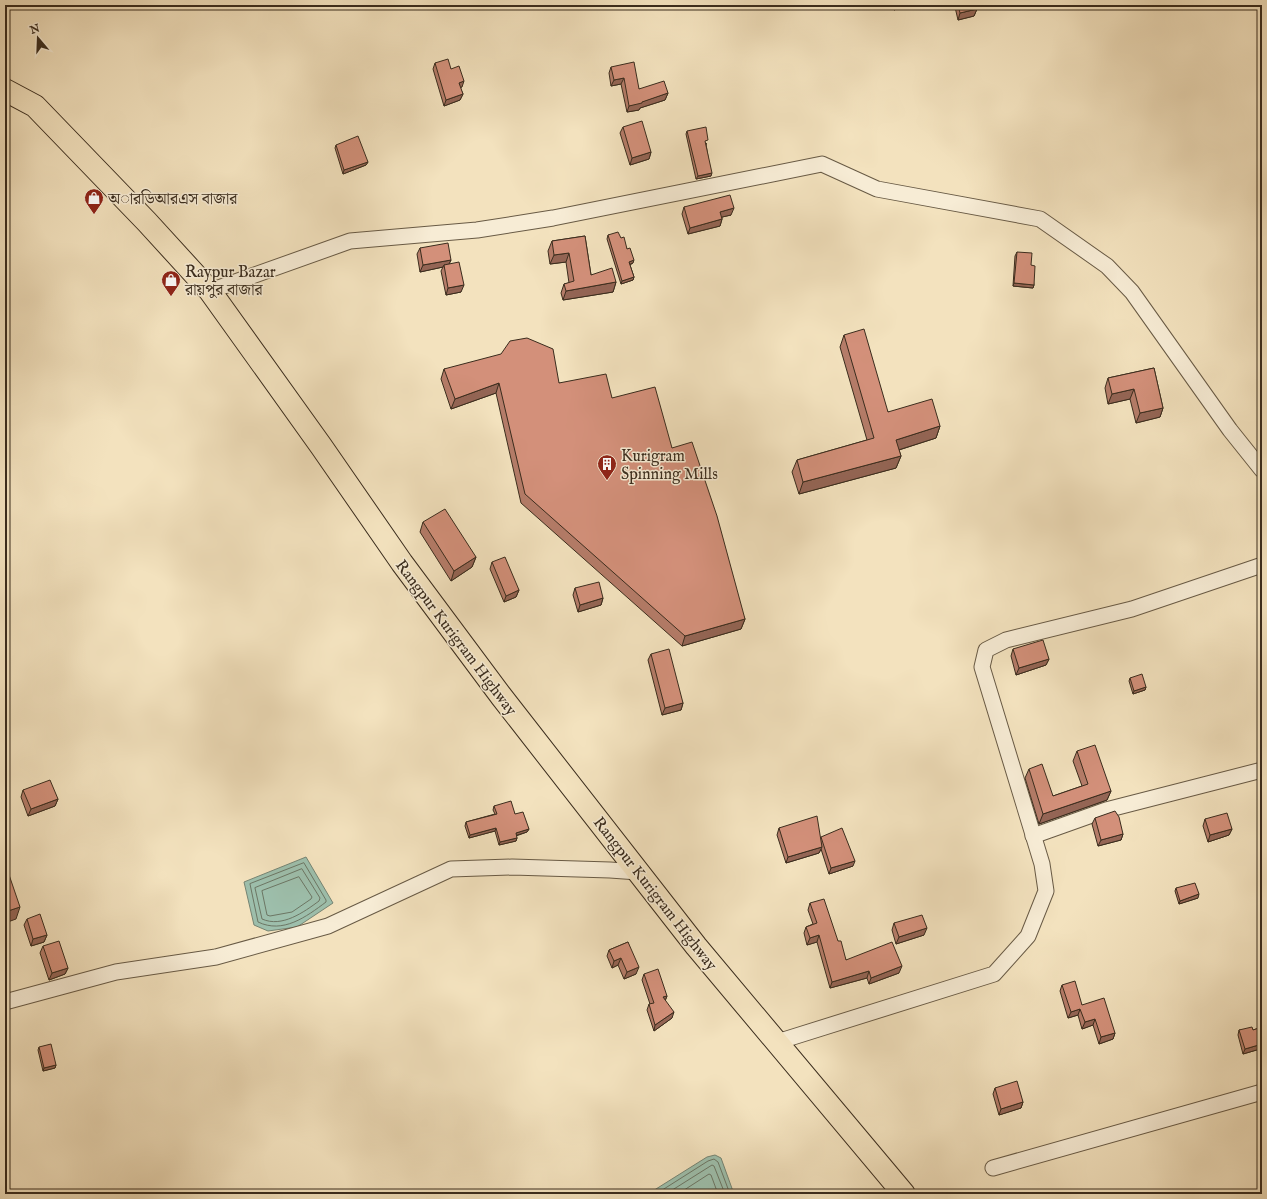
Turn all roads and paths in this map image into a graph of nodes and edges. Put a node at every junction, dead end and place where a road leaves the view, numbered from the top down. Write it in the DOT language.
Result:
graph roads {
  1 [pos="5,90"];
  2 [pos="210,291"];
  3 [pos="1262,470"];
  4 [pos="1262,565"];
  5 [pos="1262,770"];
  6 [pos="1033,836"];
  7 [pos="638,872"];
  8 [pos="5,1002"];
  9 [pos="776,1042"];
  10 [pos="1262,1092"];
  11 [pos="993,1168"];
  12 [pos="904,1194"];
  1 -- 2 [label="highway, Rangpur Kurigram Highway"];
  2 -- 3 [label="street"];
  2 -- 7 [label="highway, Rangpur Kurigram Highway"];
  4 -- 6 [label="street"];
  5 -- 6 [label="street"];
  6 -- 9 [label="street"];
  7 -- 8 [label="street"];
  7 -- 9 [label="highway, Rangpur Kurigram Highway"];
  9 -- 12 [label="highway, Rangpur Kurigram Highway"];
  10 -- 11 [label="street"];
}
